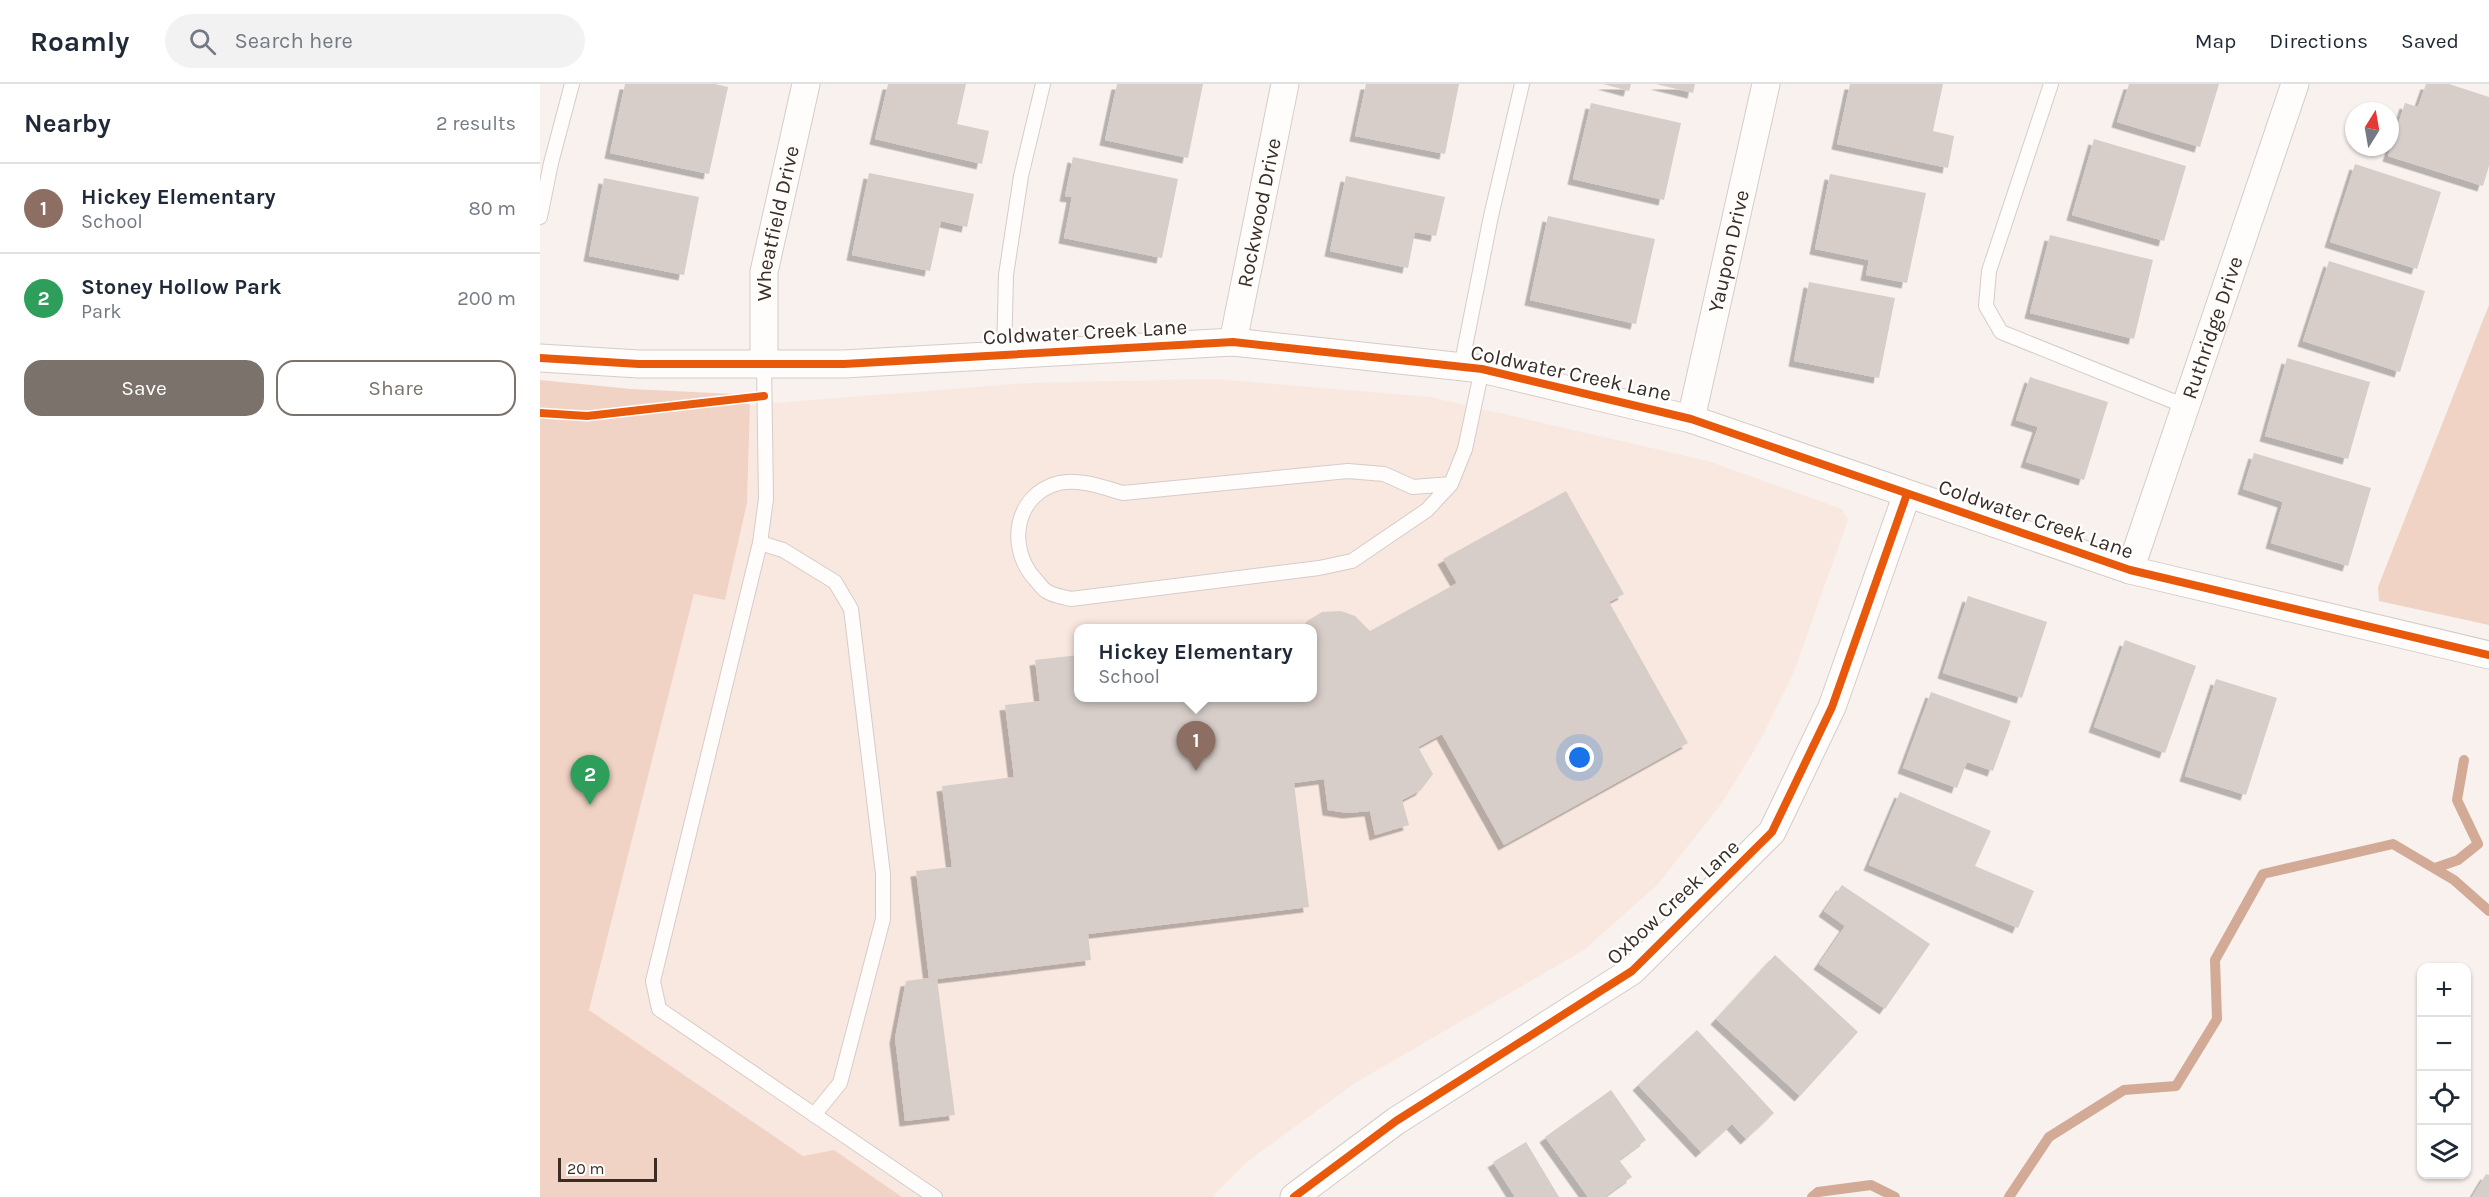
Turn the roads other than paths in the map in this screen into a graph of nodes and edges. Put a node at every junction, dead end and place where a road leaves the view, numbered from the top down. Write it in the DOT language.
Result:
graph roads {
  1 [pos="572,84"];
  2 [pos="806,84"];
  3 [pos="1043,84"];
  4 [pos="1285,84"];
  5 [pos="1522,84"];
  6 [pos="1766,84"];
  7 [pos="2051,84"];
  8 [pos="2295,84"];
  9 [pos="540,217"];
  10 [pos="1233,342"];
  11 [pos="1004,355"];
  12 [pos="540,357"];
  13 [pos="764,364"];
  14 [pos="1471,368"];
  15 [pos="2185,406"];
  16 [pos="1691,418"];
  17 [pos="1451,484"];
  18 [pos="1907,494"];
  19 [pos="760,543"];
  20 [pos="2130,570"];
  21 [pos="2489,655"];
  22 [pos="814,1115"];
  23 [pos="935,1197"];
  24 [pos="1294,1197"];
  1 -- 9 [label="lane"];
  2 -- 13 [label="street, Wheatfield Drive"];
  3 -- 11 [label="lane"];
  4 -- 10 [label="street, Rockwood Drive"];
  5 -- 14 [label="lane"];
  6 -- 16 [label="street, Yaupon Drive"];
  7 -- 15 [label="lane"];
  8 -- 15 [label="street, Ruthridge Drive"];
  10 -- 11 [label="street, Coldwater Creek Lane"];
  10 -- 14 [label="street, Coldwater Creek Lane"];
  11 -- 13 [label="street, Coldwater Creek Lane"];
  12 -- 13 [label="street, Coldwater Creek Lane"];
  13 -- 19 [label="lane"];
  14 -- 16 [label="street, Coldwater Creek Lane"];
  14 -- 17 [label="lane"];
  15 -- 20 [label="street, Ruthridge Drive"];
  16 -- 18 [label="street, Coldwater Creek Lane"];
  17 -- 17 [label="lane"];
  18 -- 20 [label="street, Coldwater Creek Lane"];
  18 -- 24 [label="street, Oxbow Creek Lane"];
  19 -- 22 [label="lane"];
  19 -- 22 [label="lane"];
  20 -- 21 [label="street, Coldwater Creek Lane"];
  22 -- 23 [label="lane"];
}
